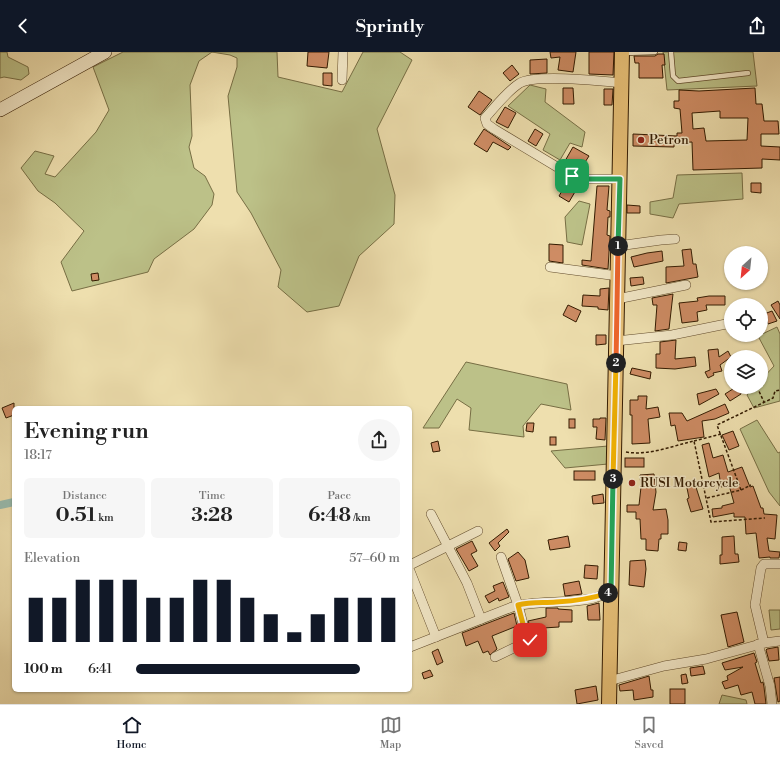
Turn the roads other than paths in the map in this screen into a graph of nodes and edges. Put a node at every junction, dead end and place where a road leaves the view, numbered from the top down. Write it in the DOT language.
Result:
graph roads {
  1 [pos="105,52"];
  2 [pos="343,52"];
  3 [pos="622,52"];
  4 [pos="655,52"];
  5 [pos="671,52"];
  6 [pos="748,73"];
  7 [pos="342,80"];
  8 [pos="622,83"];
  9 [pos="0,110"];
  10 [pos="620,179"];
  11 [pos="675,240"];
  12 [pos="618,246"];
  13 [pos="550,267"];
  14 [pos="618,276"];
  15 [pos="686,285"];
  16 [pos="617,299"];
  17 [pos="724,324"];
  18 [pos="616,341"];
  19 [pos="432,514"];
  20 [pos="478,531"];
  21 [pos="449,546"];
  22 [pos="501,557"];
  23 [pos="412,564"];
  24 [pos="780,564"];
  25 [pos="412,576"];
  26 [pos="611,592"];
  27 [pos="518,605"];
  28 [pos="481,619"];
  29 [pos="436,637"];
  30 [pos="780,641"];
  31 [pos="761,644"];
  32 [pos="412,646"];
  33 [pos="495,657"];
  34 [pos="609,681"];
  35 [pos="608,704"];
  36 [pos="772,704"];
  1 -- 9 [label="main road"];
  2 -- 7 [label="street"];
  3 -- 4 [label="lane"];
  3 -- 8 [label="main road"];
  5 -- 6 [label="lane"];
  8 -- 10 [label="main road"];
  8 -- 10 [label="street"];
  10 -- 12 [label="main road"];
  11 -- 12 [label="street"];
  12 -- 14 [label="main road"];
  13 -- 14 [label="street"];
  14 -- 16 [label="main road"];
  15 -- 16 [label="street"];
  16 -- 18 [label="main road"];
  17 -- 18 [label="street"];
  18 -- 26 [label="main road"];
  19 -- 21 [label="street"];
  20 -- 21 [label="street"];
  21 -- 23 [label="street"];
  21 -- 28 [label="street"];
  22 -- 27 [label="street"];
  24 -- 31 [label="street"];
  25 -- 29 [label="street"];
  26 -- 27 [label="street"];
  26 -- 34 [label="main road"];
  27 -- 28 [label="street"];
  27 -- 33 [label="street"];
  28 -- 29 [label="street"];
  29 -- 32 [label="street"];
  30 -- 31 [label="street"];
  31 -- 34 [label="street"];
  31 -- 36 [label="street"];
  34 -- 35 [label="main road"];
}
